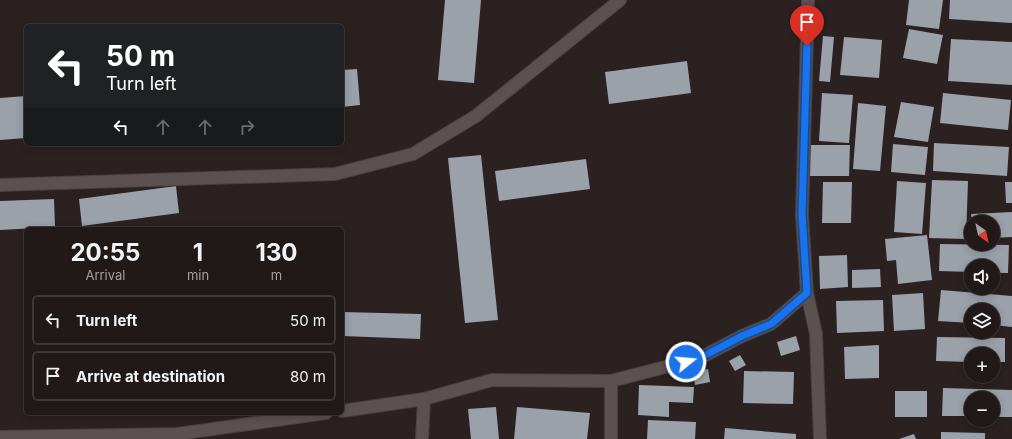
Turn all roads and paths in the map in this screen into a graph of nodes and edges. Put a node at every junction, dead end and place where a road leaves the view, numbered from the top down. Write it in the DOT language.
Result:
graph roads {
  1 [pos="620,0"];
  2 [pos="808,0"];
  3 [pos="0,185"];
  4 [pos="807,293"];
  5 [pos="611,381"];
  6 [pos="424,399"];
  7 [pos="344,411"];
  8 [pos="312,415"];
  9 [pos="0,437"];
  10 [pos="422,439"];
  11 [pos="611,439"];
  12 [pos="820,439"];
  1 -- 3 [label="street"];
  2 -- 4 [label="street"];
  4 -- 5 [label="street"];
  4 -- 12 [label="street"];
  5 -- 6 [label="street"];
  5 -- 11 [label="street"];
  6 -- 7 [label="street"];
  6 -- 10 [label="street"];
  8 -- 9 [label="street"];
}
